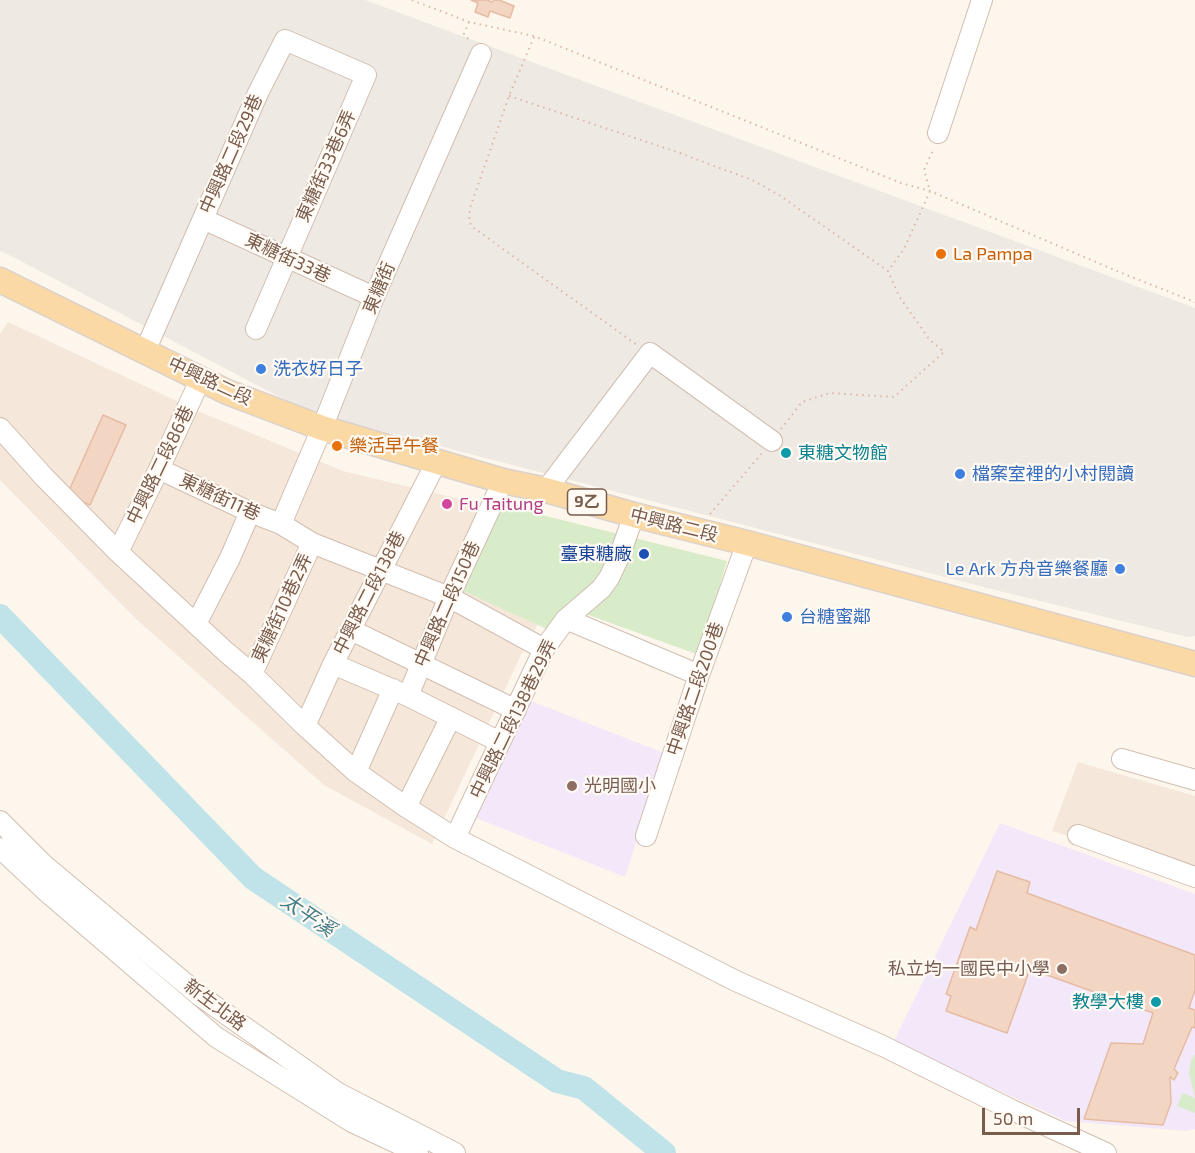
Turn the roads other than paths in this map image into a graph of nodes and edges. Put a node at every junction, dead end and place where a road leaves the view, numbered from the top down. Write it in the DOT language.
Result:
graph roads {
  1 [pos="982,0"];
  2 [pos="480,54"];
  3 [pos="366,75"];
  4 [pos="938,134"];
  5 [pos="202,219"];
  6 [pos="286,258"];
  7 [pos="0,280"];
  8 [pos="374,297"];
  9 [pos="255,329"];
  10 [pos="145,351"];
  11 [pos="201,378"];
  12 [pos="0,428"];
  13 [pos="322,428"];
  14 [pos="772,441"];
  15 [pos="437,461"];
  16 [pos="159,469"];
  17 [pos="503,481"];
  18 [pos="546,490"];
  19 [pos="250,512"];
  20 [pos="634,515"];
  21 [pos="281,524"];
  22 [pos="312,543"];
  23 [pos="747,543"];
  24 [pos="118,552"];
  25 [pos="381,570"];
  26 [pos="449,597"];
  27 [pos="566,619"];
  28 [pos="196,624"];
  29 [pos="351,630"];
  30 [pos="544,649"];
  31 [pos="421,663"];
  32 [pos="333,664"];
  33 [pos="1195,664"];
  34 [pos="252,674"];
  35 [pos="699,675"];
  36 [pos="400,692"];
  37 [pos="516,710"];
  38 [pos="451,717"];
  39 [pos="305,726"];
  40 [pos="500,742"];
  41 [pos="1122,759"];
  42 [pos="356,772"];
  43 [pos="1195,780"];
  44 [pos="406,807"];
  45 [pos="0,821"];
  46 [pos="1078,835"];
  47 [pos="646,836"];
  48 [pos="455,838"];
  49 [pos="0,848"];
  50 [pos="1195,877"];
  51 [pos="418,1153"];
  52 [pos="455,1153"];
  53 [pos="1106,1153"];
  1 -- 4 [label="street"];
  2 -- 8 [label="street, 東糖街"];
  3 -- 5 [label="street, 中興路二段29巷"];
  3 -- 6 [label="street, 東糖街33巷6弄"];
  5 -- 6 [label="street, 東糖街33巷"];
  5 -- 10 [label="street, 中興路二段29巷"];
  6 -- 8 [label="street, 東糖街33巷"];
  6 -- 9 [label="street, 東糖街33巷6弄"];
  7 -- 10 [label="main road, 中興路二段 / 9乙"];
  8 -- 13 [label="street, 東糖街"];
  10 -- 11 [label="main road, 中興路二段 / 9乙"];
  11 -- 13 [label="main road, 中興路二段 / 9乙"];
  11 -- 16 [label="street, 中興路二段86巷"];
  12 -- 24 [label="street"];
  13 -- 15 [label="main road, 中興路二段 / 9乙"];
  13 -- 21 [label="street, 東糖街"];
  14 -- 18 [label="street"];
  15 -- 17 [label="main road, 中興路二段 / 9乙"];
  15 -- 25 [label="street, 中興路二段138巷"];
  16 -- 19 [label="street, 東糖街11巷"];
  16 -- 24 [label="street, 中興路二段86巷"];
  17 -- 18 [label="main road, 中興路二段 / 9乙"];
  17 -- 26 [label="street, 中興路二段150巷"];
  18 -- 20 [label="main road, 中興路二段 / 9乙"];
  19 -- 21 [label="street, 東糖街11巷"];
  19 -- 28 [label="street"];
  20 -- 23 [label="main road, 中興路二段 / 9乙"];
  20 -- 27 [label="street, 中興路二段138巷29弄"];
  21 -- 22 [label="street, 東糖街11巷"];
  22 -- 25 [label="street, 東糖街11巷"];
  22 -- 34 [label="street, 東糖街10巷2弄"];
  23 -- 33 [label="main road, 中興路二段 / 9乙"];
  23 -- 35 [label="street, 中興路二段200巷"];
  24 -- 28 [label="street"];
  25 -- 26 [label="street, 東糖街11巷"];
  25 -- 29 [label="street, 中興路二段138巷"];
  26 -- 30 [label="street, 東糖街11巷"];
  26 -- 31 [label="street, 中興路二段150巷"];
  27 -- 30 [label="street, 中興路二段138巷29弄"];
  27 -- 35 [label="street"];
  28 -- 34 [label="street"];
  29 -- 31 [label="street"];
  29 -- 32 [label="street, 中興路二段138巷"];
  30 -- 37 [label="street, 中興路二段138巷29弄"];
  31 -- 36 [label="street, 中興路二段150巷"];
  31 -- 37 [label="street"];
  32 -- 36 [label="street"];
  32 -- 39 [label="street, 中興路二段138巷"];
  34 -- 39 [label="street"];
  35 -- 47 [label="street, 中興路二段200巷"];
  36 -- 38 [label="street"];
  36 -- 42 [label="street, 中興路二段150巷"];
  37 -- 40 [label="street, 中興路二段138巷29弄"];
  38 -- 40 [label="street"];
  38 -- 44 [label="street"];
  39 -- 42 [label="street"];
  40 -- 48 [label="street, 中興路二段138巷29弄"];
  41 -- 43 [label="street"];
  42 -- 44 [label="street"];
  44 -- 48 [label="street"];
  45 -- 52 [label="street, 新生北路"];
  46 -- 50 [label="street"];
  48 -- 53 [label="street"];
  49 -- 51 [label="street"];
}
